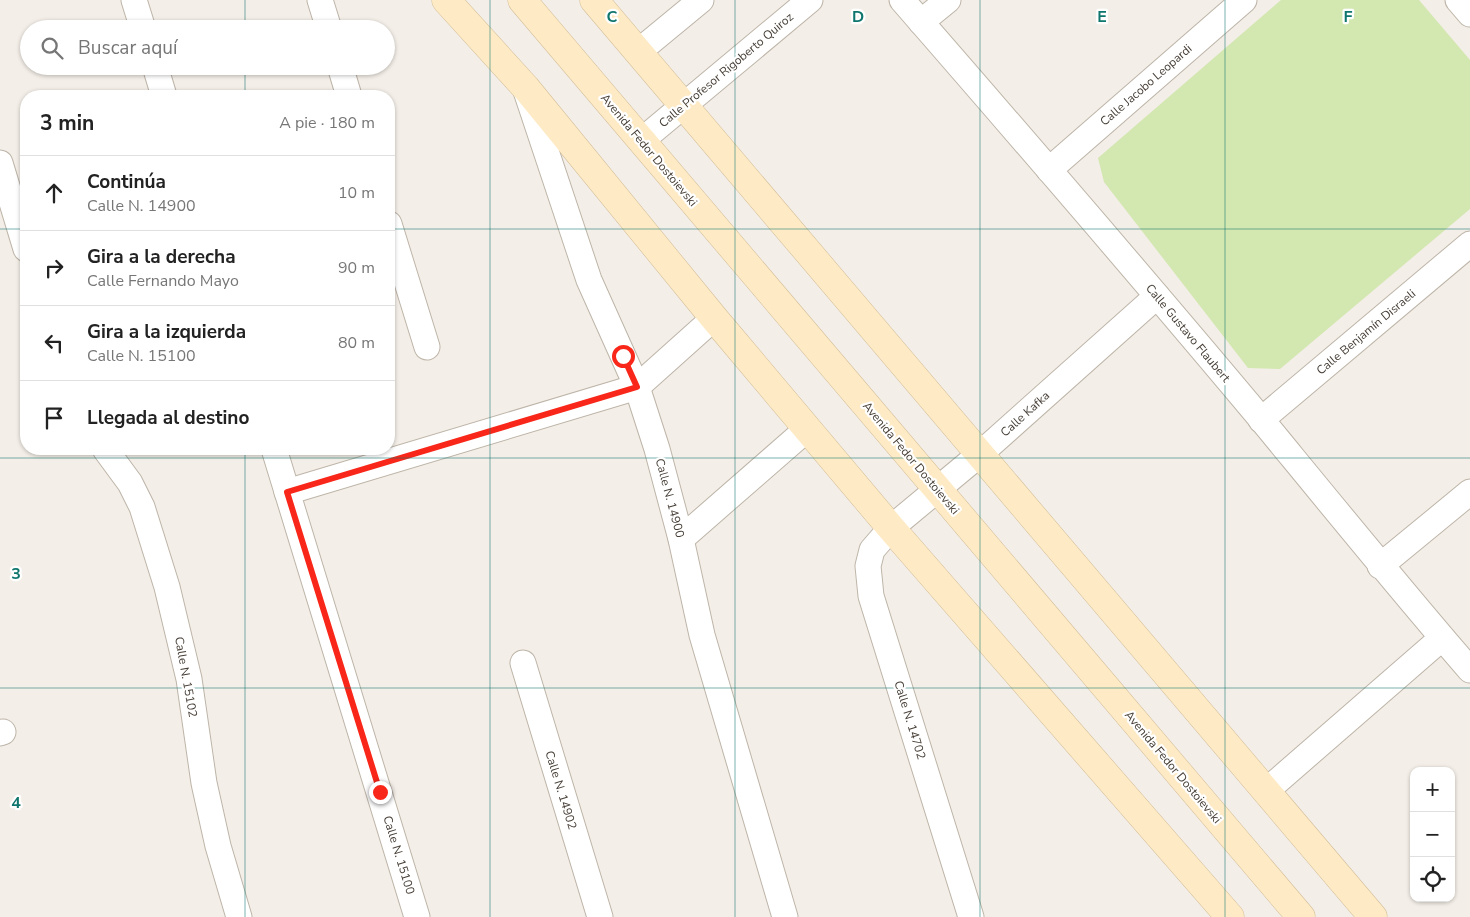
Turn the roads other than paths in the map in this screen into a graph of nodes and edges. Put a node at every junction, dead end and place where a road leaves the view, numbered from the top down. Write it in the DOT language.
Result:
graph roads {
  1 [pos="134,0"];
  2 [pos="320,0"];
  3 [pos="446,0"];
  4 [pos="522,0"];
  5 [pos="594,0"];
  6 [pos="701,0"];
  7 [pos="810,0"];
  8 [pos="902,0"];
  9 [pos="948,0"];
  10 [pos="1244,0"];
  11 [pos="1458,0"];
  12 [pos="1470,14"];
  13 [pos="140,20"];
  14 [pos="326,20"];
  15 [pos="922,22"];
  16 [pos="638,52"];
  17 [pos="157,75"];
  18 [pos="343,75"];
  19 [pos="526,88"];
  20 [pos="162,90"];
  21 [pos="348,90"];
  22 [pos="684,105"];
  23 [pos="642,141"];
  24 [pos="0,163"];
  25 [pos="1049,170"];
  26 [pos="20,228"];
  27 [pos="395,243"];
  28 [pos="1470,244"];
  29 [pos="1157,296"];
  30 [pos="714,318"];
  31 [pos="427,347"];
  32 [pos="637,387"];
  33 [pos="1261,420"];
  34 [pos="807,428"];
  35 [pos="980,454"];
  36 [pos="109,455"];
  37 [pos="276,455"];
  38 [pos="938,490"];
  39 [pos="287,492"];
  40 [pos="1470,492"];
  41 [pos="891,528"];
  42 [pos="682,539"];
  43 [pos="1380,566"];
  44 [pos="1442,638"];
  45 [pos="523,663"];
  46 [pos="1470,670"];
  47 [pos="1266,791"];
  48 [pos="239,917"];
  49 [pos="417,917"];
  50 [pos="600,917"];
  51 [pos="785,917"];
  52 [pos="971,917"];
  53 [pos="1230,917"];
  54 [pos="1301,917"];
  55 [pos="1373,917"];
  1 -- 13 [label="street"];
  2 -- 14 [label="street"];
  3 -- 19 [label="main road"];
  4 -- 23 [label="main road, Avenida Fedor Dostoievski"];
  5 -- 16 [label="main road"];
  6 -- 16 [label="street"];
  7 -- 22 [label="street, Calle Profesor Rigoberto Quiroz"];
  8 -- 15 [label="street, Calle Gustavo Flaubert"];
  9 -- 15 [label="street"];
  10 -- 25 [label="street, Calle Jacobo Leopardi"];
  11 -- 12 [label="street"];
  15 -- 25 [label="street, Calle Gustavo Flaubert"];
  16 -- 22 [label="main road"];
  17 -- 20 [label="street"];
  18 -- 21 [label="street"];
  19 -- 30 [label="main road"];
  19 -- 32 [label="street, Calle N. 14900"];
  22 -- 23 [label="street, Calle Profesor Rigoberto Quiroz"];
  22 -- 35 [label="main road"];
  23 -- 38 [label="main road, Avenida Fedor Dostoievski"];
  24 -- 26 [label="street"];
  25 -- 29 [label="street, Calle Gustavo Flaubert"];
  27 -- 31 [label="street"];
  28 -- 33 [label="street, Calle Benjamín Disraeli"];
  29 -- 33 [label="street, Calle Gustavo Flaubert"];
  29 -- 35 [label="street, Calle Kafka"];
  30 -- 32 [label="street"];
  30 -- 34 [label="main road"];
  32 -- 39 [label="street"];
  32 -- 42 [label="street, Calle N. 14900"];
  33 -- 43 [label="street, Calle Gustavo Flaubert"];
  34 -- 41 [label="main road"];
  34 -- 42 [label="street"];
  35 -- 38 [label="street, Calle Kafka"];
  35 -- 47 [label="main road"];
  36 -- 48 [label="street, Calle N. 15102"];
  37 -- 39 [label="street, Calle N. 15100"];
  38 -- 41 [label="street, Calle Kafka"];
  38 -- 54 [label="main road, Avenida Fedor Dostoievski"];
  39 -- 49 [label="street, Calle N. 15100"];
  40 -- 43 [label="street"];
  41 -- 52 [label="street, Calle N. 14702"];
  41 -- 53 [label="main road"];
  42 -- 51 [label="street, Calle N. 14900"];
  43 -- 44 [label="street, Calle Gustavo Flaubert"];
  44 -- 46 [label="street, Calle Gustavo Flaubert"];
  44 -- 47 [label="street"];
  45 -- 50 [label="street, Calle N. 14902"];
  47 -- 55 [label="main road"];
}
